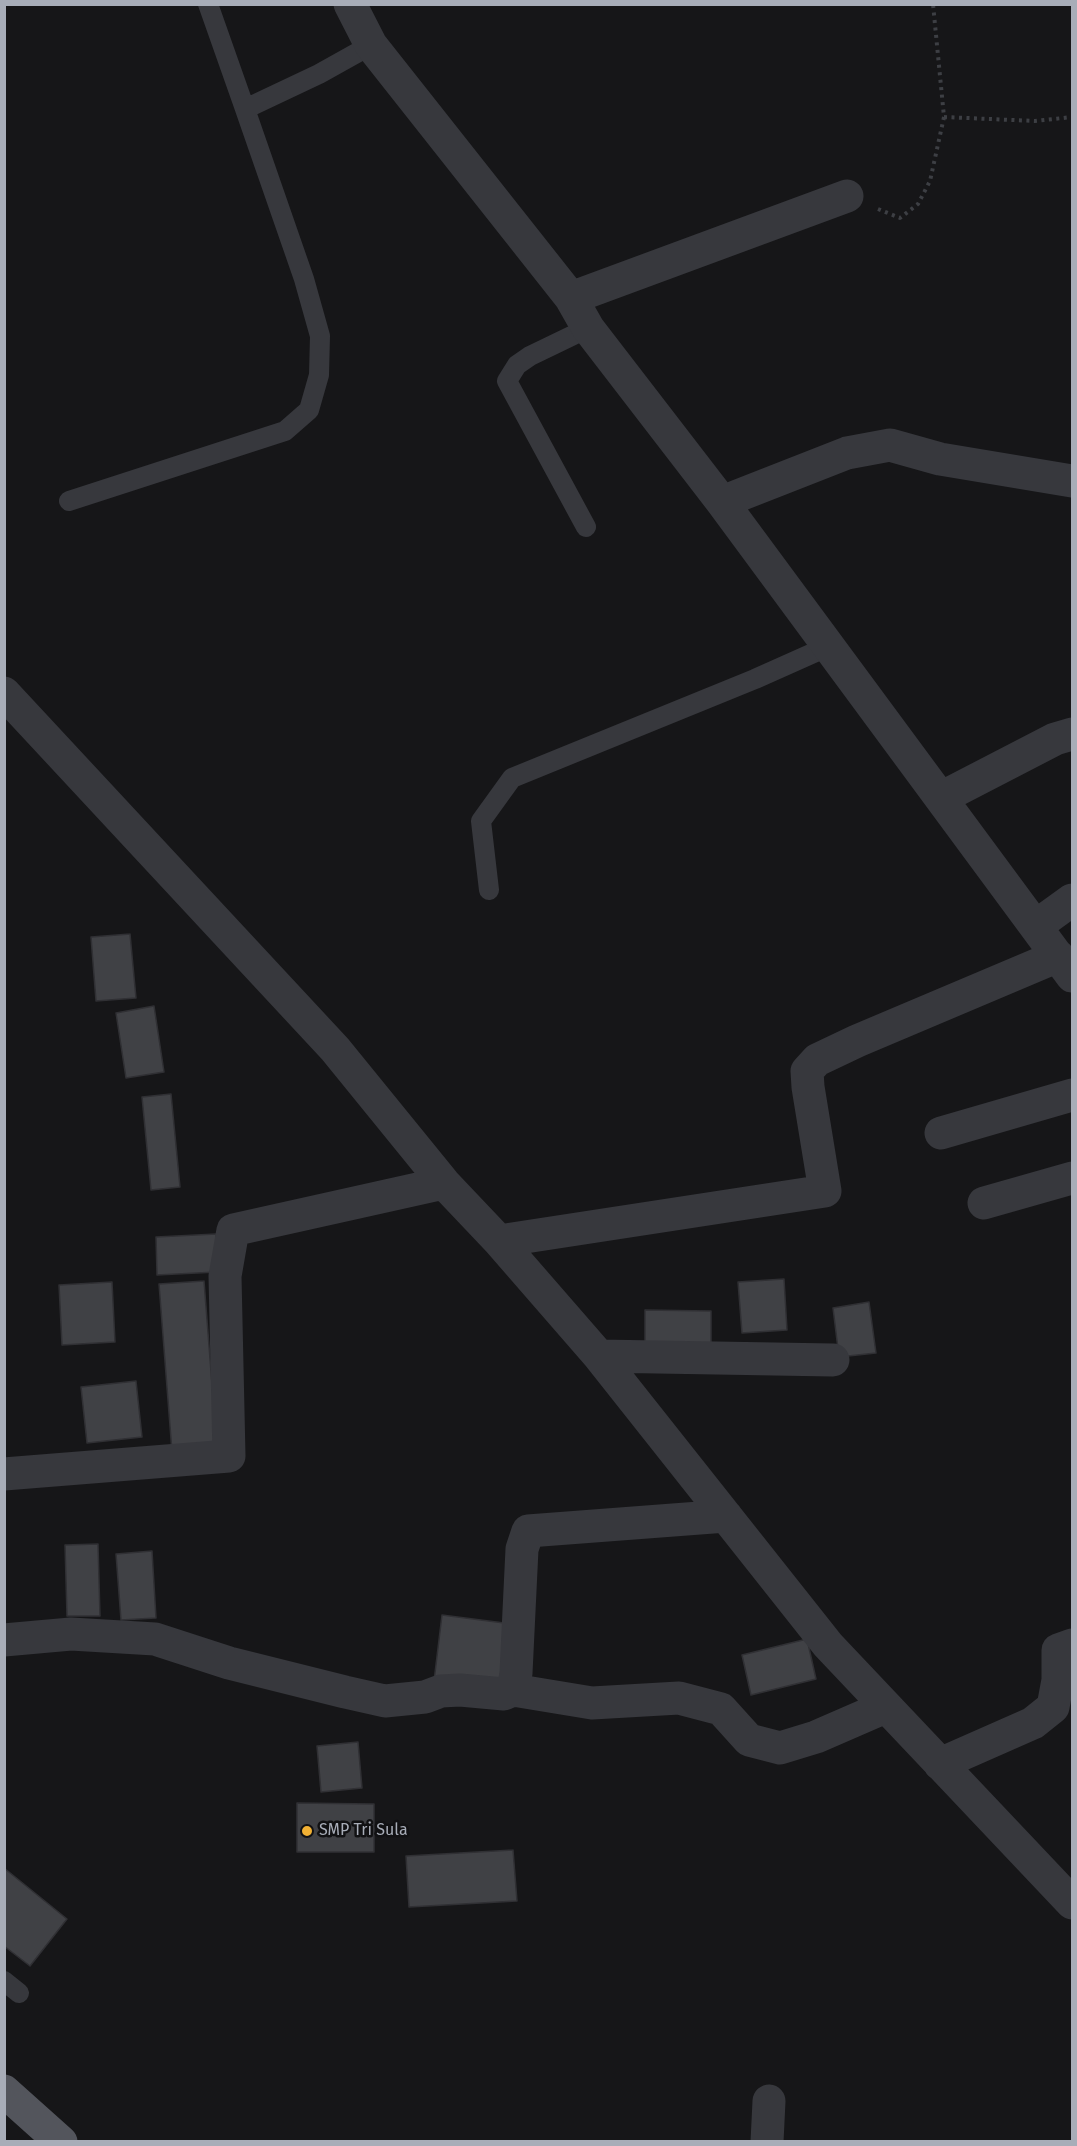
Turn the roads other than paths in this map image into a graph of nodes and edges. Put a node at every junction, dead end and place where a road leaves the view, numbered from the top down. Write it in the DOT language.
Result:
graph roads {
  1 [pos="208,4"];
  2 [pos="350,4"];
  3 [pos="371,45"];
  4 [pos="245,109"];
  5 [pos="847,196"];
  6 [pos="571,298"];
  7 [pos="588,328"];
  8 [pos="1072,481"];
  9 [pos="69,501"];
  10 [pos="722,502"];
  11 [pos="586,527"];
  12 [pos="829,646"];
  13 [pos="4,693"];
  14 [pos="1072,734"];
  15 [pos="941,798"];
  16 [pos="489,890"];
  17 [pos="1072,900"];
  18 [pos="1036,926"];
  19 [pos="1065,966"];
  20 [pos="1072,1095"];
  21 [pos="941,1133"];
  22 [pos="1072,1178"];
  23 [pos="444,1183"];
  24 [pos="984,1203"];
  25 [pos="499,1241"];
  26 [pos="599,1356"];
  27 [pos="833,1360"];
  28 [pos="4,1474"];
  29 [pos="726,1516"];
  30 [pos="4,1640"];
  31 [pos="1072,1645"];
  32 [pos="513,1690"];
  33 [pos="885,1707"];
  34 [pos="940,1764"];
  35 [pos="1072,1903"];
  36 [pos="4,2091"];
  37 [pos="769,2101"];
  38 [pos="61,2142"];
  39 [pos="767,2142"];
  1 -- 4 [label="lane"];
  2 -- 3 [label="street"];
  3 -- 4 [label="lane"];
  3 -- 6 [label="street"];
  4 -- 9 [label="lane"];
  5 -- 6 [label="street"];
  6 -- 7 [label="street"];
  7 -- 10 [label="street"];
  7 -- 11 [label="lane"];
  8 -- 10 [label="street"];
  10 -- 12 [label="street"];
  12 -- 15 [label="street"];
  12 -- 16 [label="lane"];
  13 -- 23 [label="street"];
  14 -- 15 [label="street"];
  15 -- 18 [label="street"];
  17 -- 18 [label="street"];
  18 -- 19 [label="street"];
  19 -- 25 [label="street"];
  20 -- 21 [label="street"];
  22 -- 24 [label="street"];
  23 -- 25 [label="street"];
  23 -- 28 [label="street"];
  25 -- 26 [label="street"];
  26 -- 27 [label="street"];
  26 -- 29 [label="street"];
  29 -- 32 [label="street"];
  29 -- 33 [label="street"];
  30 -- 32 [label="street"];
  31 -- 34 [label="street"];
  32 -- 33 [label="street"];
  33 -- 34 [label="street"];
  34 -- 35 [label="street"];
  36 -- 38 [label="main road"];
  37 -- 39 [label="street"];
}
